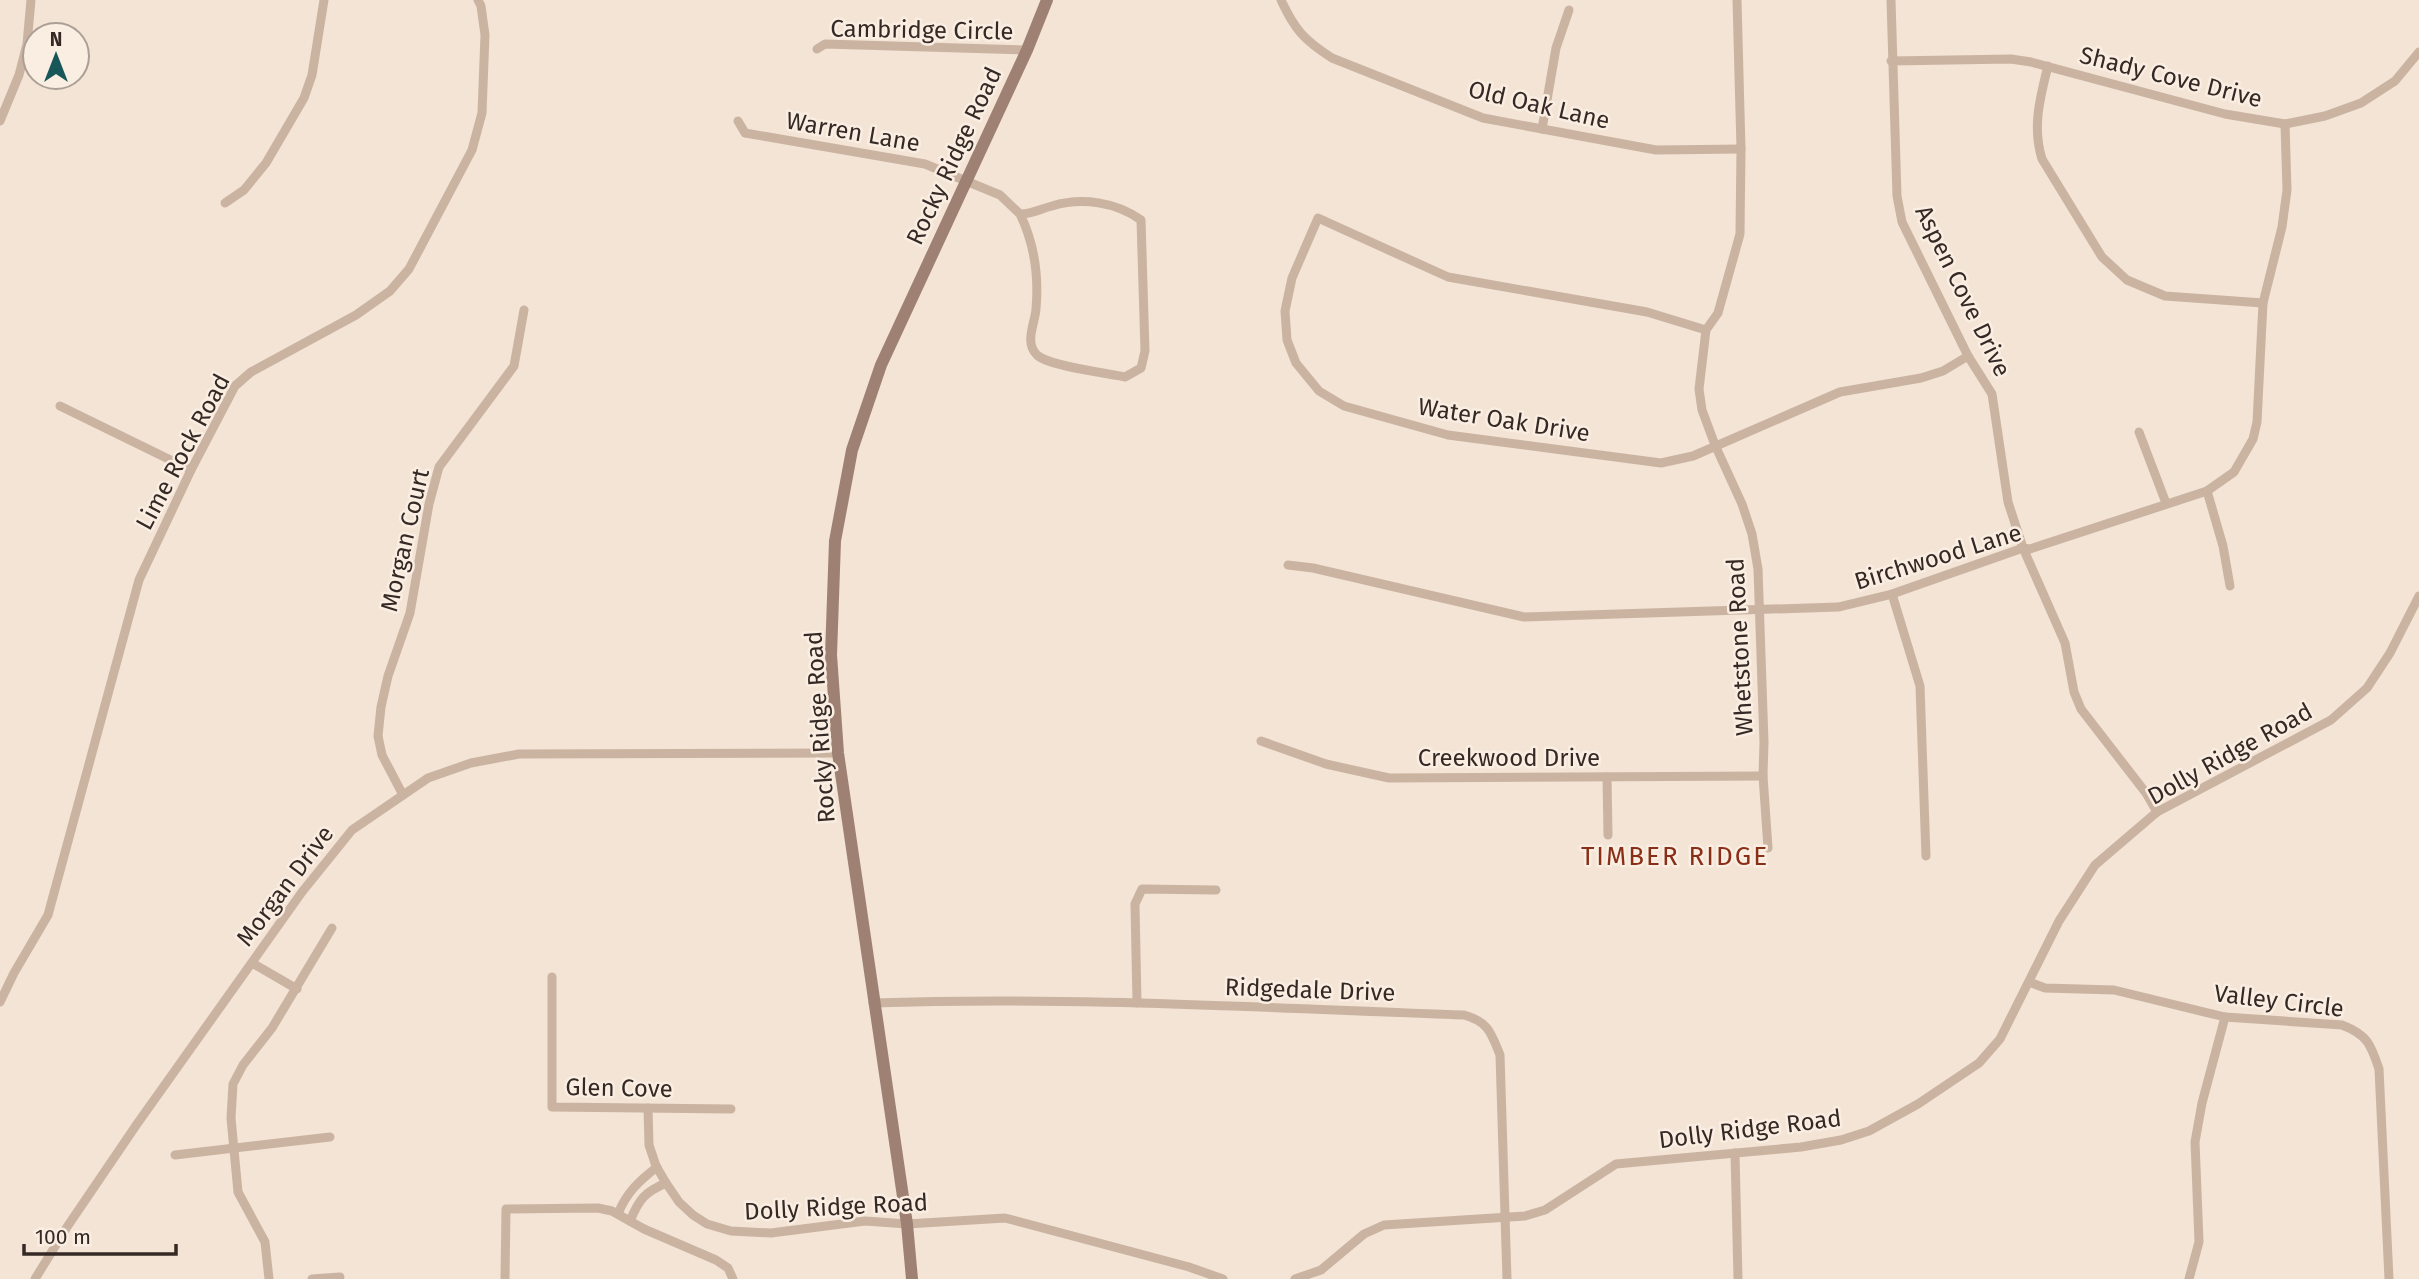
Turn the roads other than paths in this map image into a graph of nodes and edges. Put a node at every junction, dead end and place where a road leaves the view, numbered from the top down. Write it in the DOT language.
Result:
graph roads {
  1 [pos="31,0"];
  2 [pos="324,0"];
  3 [pos="478,0"];
  4 [pos="1046,0"];
  5 [pos="1281,0"];
  6 [pos="1737,0"];
  7 [pos="1891,0"];
  8 [pos="1569,10"];
  9 [pos="817,50"];
  10 [pos="1027,50"];
  11 [pos="2419,52"];
  12 [pos="1891,61"];
  13 [pos="2048,66"];
  14 [pos="0,121"];
  15 [pos="738,121"];
  16 [pos="2285,124"];
  17 [pos="1542,129"];
  18 [pos="1741,149"];
  19 [pos="965,182"];
  20 [pos="225,203"];
  21 [pos="1020,215"];
  22 [pos="2263,303"];
  23 [pos="524,310"];
  24 [pos="1706,330"];
  25 [pos="1968,356"];
  26 [pos="60,406"];
  27 [pos="2139,432"];
  28 [pos="1715,444"];
  29 [pos="191,470"];
  30 [pos="2207,491"];
  31 [pos="2166,503"];
  32 [pos="2023,548"];
  33 [pos="1289,565"];
  34 [pos="2230,586"];
  35 [pos="1892,594"];
  36 [pos="2419,596"];
  37 [pos="1760,608"];
  38 [pos="1261,741"];
  39 [pos="838,753"];
  40 [pos="1763,776"];
  41 [pos="1607,777"];
  42 [pos="403,795"];
  43 [pos="2157,812"];
  44 [pos="1608,835"];
  45 [pos="1768,848"];
  46 [pos="1926,856"];
  47 [pos="1216,890"];
  48 [pos="331,928"];
  49 [pos="252,963"];
  50 [pos="552,977"];
  51 [pos="2029,982"];
  52 [pos="297,989"];
  53 [pos="0,1002"];
  54 [pos="873,1003"];
  55 [pos="1137,1003"];
  56 [pos="2225,1017"];
  57 [pos="648,1108"];
  58 [pos="731,1109"];
  59 [pos="330,1137"];
  60 [pos="233,1148"];
  61 [pos="1735,1153"];
  62 [pos="175,1155"];
  63 [pos="657,1167"];
  64 [pos="666,1183"];
  65 [pos="618,1214"];
  66 [pos="1505,1217"];
  67 [pos="630,1221"];
  68 [pos="906,1224"];
  69 [pos="340,1277"];
  70 [pos="35,1279"];
  71 [pos="269,1279"];
  72 [pos="312,1279"];
  73 [pos="505,1279"];
  74 [pos="733,1279"];
  75 [pos="912,1279"];
  76 [pos="1223,1279"];
  77 [pos="1295,1279"];
  78 [pos="1507,1279"];
  79 [pos="1738,1279"];
  80 [pos="2189,1279"];
  81 [pos="2389,1279"];
  1 -- 14 [label="street"];
  2 -- 20 [label="street"];
  3 -- 29 [label="street, Lime Rock Road"];
  4 -- 10 [label="main road, Rocky Ridge Road"];
  5 -- 17 [label="street, Old Oak Lane"];
  6 -- 18 [label="street, Whetstone Road"];
  7 -- 12 [label="street, Aspen Cove Drive"];
  8 -- 17 [label="street"];
  9 -- 10 [label="street, Cambridge Circle"];
  10 -- 19 [label="main road, Rocky Ridge Road"];
  11 -- 16 [label="street, Shady Cove Drive"];
  12 -- 13 [label="street, Shady Cove Drive"];
  12 -- 25 [label="street, Aspen Cove Drive"];
  13 -- 16 [label="street, Shady Cove Drive"];
  13 -- 22 [label="street"];
  15 -- 19 [label="street, Warren Lane"];
  16 -- 22 [label="street, Birchwood Lane"];
  17 -- 18 [label="street, Old Oak Lane"];
  18 -- 24 [label="street, Whetstone Road"];
  19 -- 21 [label="street, Warren Lane"];
  19 -- 39 [label="main road, Rocky Ridge Road"];
  21 -- 21 [label="street"];
  22 -- 30 [label="street, Birchwood Lane"];
  23 -- 42 [label="street, Morgan Court"];
  24 -- 28 [label="street, Whetstone Road"];
  24 -- 28 [label="street, Water Oak Drive"];
  25 -- 28 [label="street, Water Oak Drive"];
  25 -- 32 [label="street, Aspen Cove Drive"];
  26 -- 29 [label="street"];
  27 -- 31 [label="street"];
  28 -- 37 [label="street, Whetstone Road"];
  29 -- 53 [label="street, Lime Rock Road"];
  30 -- 31 [label="street, Birchwood Lane"];
  30 -- 34 [label="street"];
  31 -- 32 [label="street, Birchwood Lane"];
  32 -- 35 [label="street, Birchwood Lane"];
  32 -- 43 [label="street, Aspen Cove Drive"];
  33 -- 37 [label="street, Birchwood Lane"];
  35 -- 37 [label="street, Birchwood Lane"];
  35 -- 46 [label="street"];
  36 -- 43 [label="street, Dolly Ridge Road"];
  37 -- 40 [label="street, Whetstone Road"];
  38 -- 41 [label="street, Creekwood Drive"];
  39 -- 42 [label="street, Morgan Drive"];
  39 -- 54 [label="main road, Rocky Ridge Road"];
  40 -- 41 [label="street, Creekwood Drive"];
  40 -- 45 [label="street, Whetstone Road"];
  41 -- 44 [label="street"];
  42 -- 49 [label="street, Morgan Drive"];
  43 -- 51 [label="street, Dolly Ridge Road"];
  47 -- 55 [label="street"];
  48 -- 52 [label="street"];
  49 -- 52 [label="street"];
  49 -- 70 [label="street, Morgan Drive"];
  50 -- 57 [label="street, Glen Cove"];
  51 -- 56 [label="street, Valley Circle"];
  51 -- 61 [label="street, Dolly Ridge Road"];
  52 -- 60 [label="street"];
  54 -- 55 [label="street, Ridgedale Drive"];
  54 -- 68 [label="main road, Rocky Ridge Road"];
  55 -- 66 [label="street, Ridgedale Drive"];
  56 -- 80 [label="street"];
  56 -- 81 [label="street, Valley Circle"];
  57 -- 58 [label="street, Glen Cove"];
  57 -- 63 [label="street, Dolly Ridge Road"];
  59 -- 60 [label="street"];
  60 -- 62 [label="street"];
  60 -- 71 [label="street"];
  61 -- 66 [label="street, Dolly Ridge Road"];
  61 -- 79 [label="street"];
  63 -- 64 [label="street, Dolly Ridge Road"];
  63 -- 65 [label="street"];
  64 -- 67 [label="street"];
  64 -- 68 [label="street, Dolly Ridge Road"];
  65 -- 67 [label="street"];
  65 -- 73 [label="street"];
  66 -- 77 [label="street, Dolly Ridge Road"];
  66 -- 78 [label="street, Ridgedale Drive"];
  67 -- 74 [label="street"];
  68 -- 75 [label="main road, Rocky Ridge Road"];
  68 -- 76 [label="street, Dolly Ridge Road"];
  69 -- 72 [label="street"];
}
